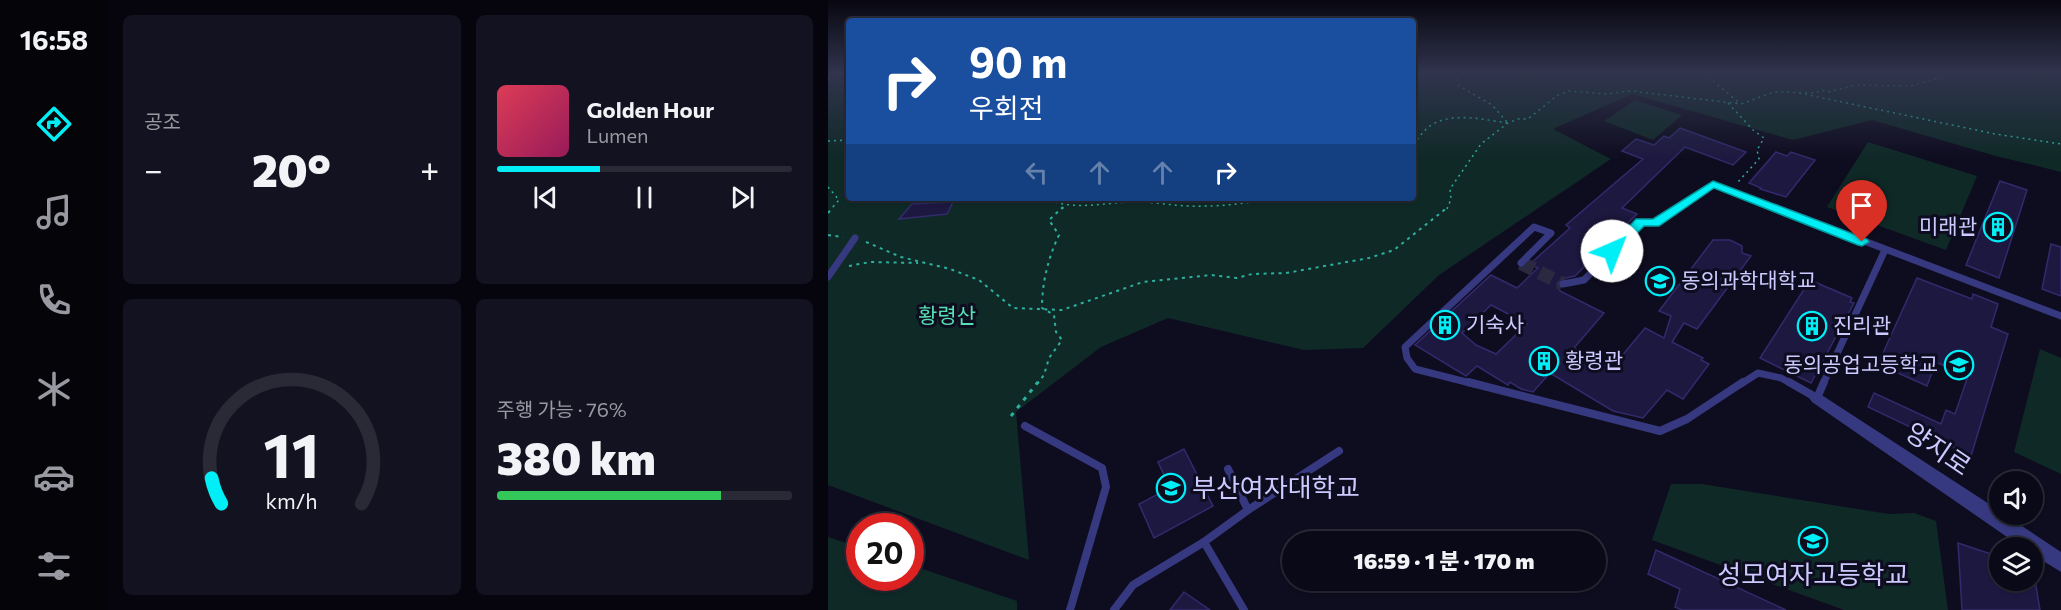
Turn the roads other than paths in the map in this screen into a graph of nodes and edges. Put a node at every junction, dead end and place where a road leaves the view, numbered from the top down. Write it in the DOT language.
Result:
graph roads {
  1 [pos="855,238"];
  2 [pos="1885,250"];
  3 [pos="1521,263"];
  4 [pos="828,277"];
  5 [pos="1563,284"];
  6 [pos="2061,316"];
  7 [pos="1817,398"];
  8 [pos="1025,426"];
  9 [pos="1339,451"];
  10 [pos="1228,470"];
  11 [pos="1248,510"];
  12 [pos="1204,542"];
  13 [pos="2061,563"];
  14 [pos="1070,610"];
  15 [pos="1114,610"];
  16 [pos="1244,610"];
  1 -- 4 [label="lane"];
  2 -- 5 [label="lane"];
  2 -- 6 [label="lane"];
  2 -- 7 [label="lane"];
  3 -- 7 [label="lane"];
  7 -- 13 [label="street, 양지로"];
  8 -- 14 [label="lane"];
  9 -- 11 [label="lane"];
  10 -- 11 [label="lane"];
  11 -- 12 [label="lane"];
  12 -- 15 [label="lane"];
  12 -- 16 [label="lane"];
}
